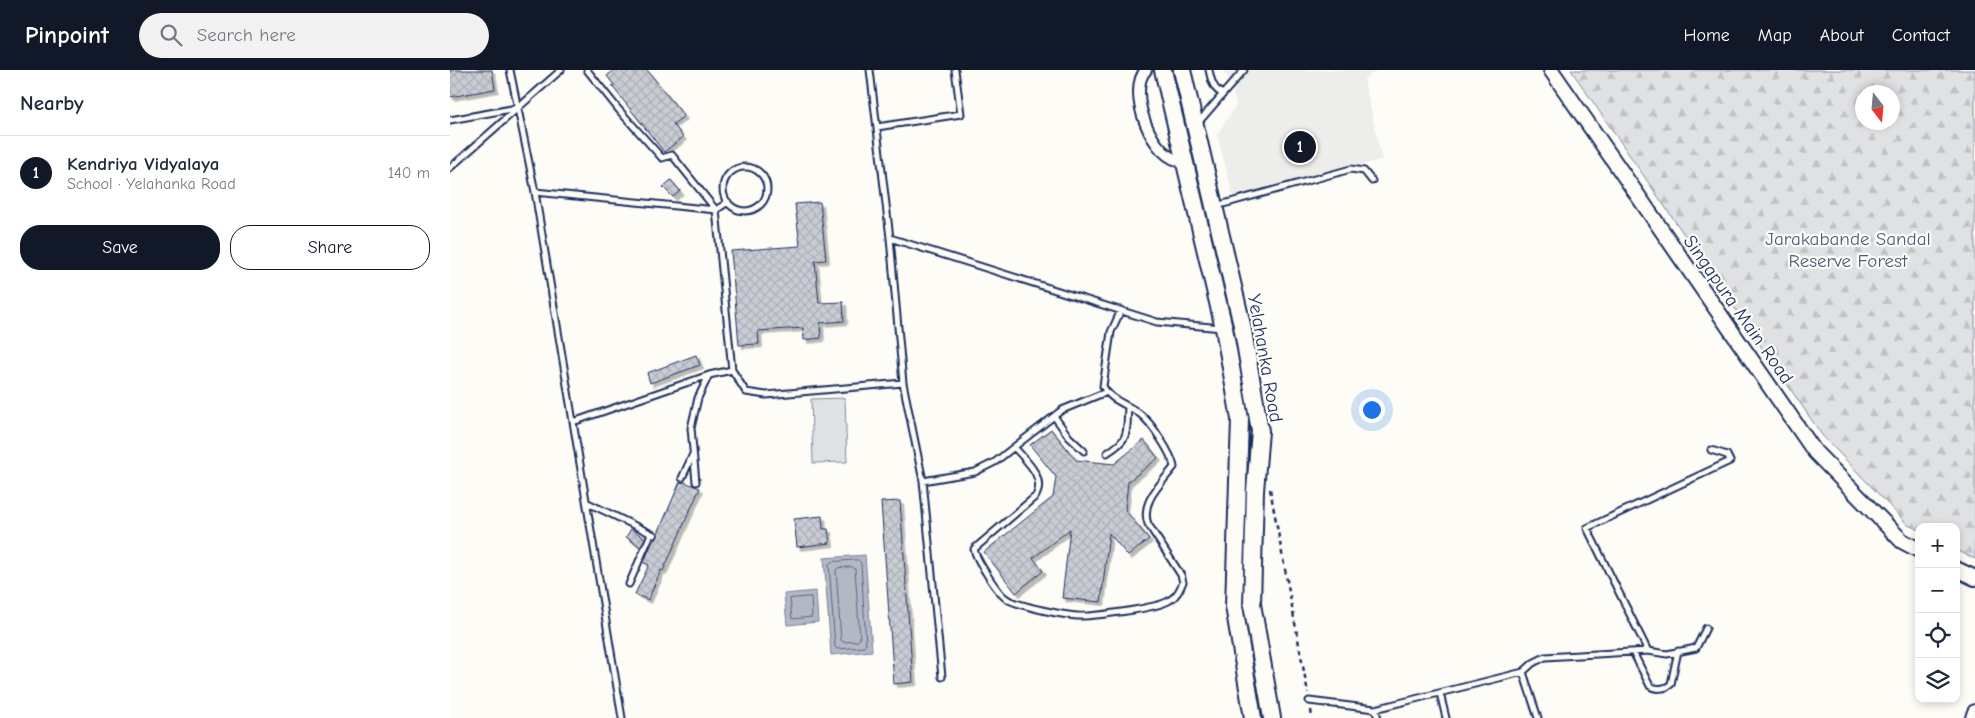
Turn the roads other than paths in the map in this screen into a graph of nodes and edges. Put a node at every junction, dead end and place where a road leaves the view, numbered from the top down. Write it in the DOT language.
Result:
graph roads {
  1 [pos="510,70"];
  2 [pos="561,70"];
  3 [pos="587,70"];
  4 [pos="870,70"];
  5 [pos="955,70"];
  6 [pos="1146,70"];
  7 [pos="1163,70"];
  8 [pos="1182,70"];
  9 [pos="1209,70"];
  10 [pos="1244,70"];
  11 [pos="1551,70"];
  12 [pos="1223,94"];
  13 [pos="518,108"];
  14 [pos="450,120"];
  15 [pos="1195,126"];
  16 [pos="877,127"];
  17 [pos="1185,162"];
  18 [pos="450,168"];
  19 [pos="1372,181"];
  20 [pos="535,192"];
  21 [pos="728,202"];
  22 [pos="1214,207"];
  23 [pos="716,210"];
  24 [pos="890,238"];
  25 [pos="1121,310"];
  26 [pos="1242,325"];
  27 [pos="1224,328"];
  28 [pos="732,370"];
  29 [pos="709,375"];
  30 [pos="903,383"];
  31 [pos="1106,392"];
  32 [pos="1128,407"];
  33 [pos="1054,416"];
  34 [pos="573,422"];
  35 [pos="1014,447"];
  36 [pos="1712,450"];
  37 [pos="1084,451"];
  38 [pos="694,453"];
  39 [pos="1107,453"];
  40 [pos="682,478"];
  41 [pos="922,481"];
  42 [pos="696,482"];
  43 [pos="588,504"];
  44 [pos="1915,548"];
  45 [pos="1960,570"];
  46 [pos="1975,578"];
  47 [pos="629,584"];
  48 [pos="1706,628"];
  49 [pos="1648,651"];
  50 [pos="1678,651"];
  51 [pos="1633,652"];
  52 [pos="1523,672"];
  53 [pos="942,677"];
  54 [pos="1440,693"];
  55 [pos="1309,701"];
  56 [pos="1375,710"];
  57 [pos="1975,712"];
  58 [pos="622,718"];
  59 [pos="1253,718"];
  60 [pos="1272,718"];
  61 [pos="1378,718"];
  62 [pos="1446,718"];
  63 [pos="1538,718"];
  64 [pos="1973,718"];
  1 -- 13 [label="lane"];
  2 -- 13 [label="lane"];
  3 -- 23 [label="lane"];
  4 -- 16 [label="lane"];
  5 -- 16 [label="lane"];
  6 -- 17 [label="street"];
  7 -- 17 [label="main road, Yelahanka Road"];
  8 -- 15 [label="main road, Yelahanka Road"];
  9 -- 12 [label="lane"];
  10 -- 12 [label="lane"];
  11 -- 44 [label="street, Singapura Main Road"];
  12 -- 15 [label="lane"];
  13 -- 14 [label="lane"];
  13 -- 18 [label="lane"];
  13 -- 20 [label="lane"];
  15 -- 22 [label="main road, Yelahanka Road"];
  16 -- 24 [label="lane"];
  17 -- 27 [label="main road, Yelahanka Road"];
  19 -- 22 [label="lane"];
  20 -- 23 [label="lane"];
  20 -- 34 [label="lane"];
  21 -- 21 [label="lane"];
  21 -- 23 [label="lane"];
  22 -- 26 [label="main road, Yelahanka Road"];
  23 -- 28 [label="lane"];
  24 -- 25 [label="lane"];
  24 -- 30 [label="lane"];
  25 -- 27 [label="lane"];
  25 -- 31 [label="lane"];
  26 -- 27 [label="lane"];
  26 -- 60 [label="main road, Yelahanka Road"];
  27 -- 59 [label="main road, Yelahanka Road"];
  28 -- 29 [label="lane"];
  28 -- 30 [label="lane"];
  29 -- 34 [label="lane"];
  29 -- 38 [label="lane"];
  30 -- 41 [label="lane"];
  31 -- 32 [label="lane"];
  31 -- 33 [label="lane"];
  32 -- 35 [label="lane"];
  32 -- 39 [label="lane"];
  33 -- 35 [label="lane"];
  33 -- 37 [label="lane"];
  34 -- 43 [label="lane"];
  35 -- 41 [label="lane"];
  36 -- 49 [label="lane"];
  38 -- 40 [label="lane"];
  38 -- 42 [label="lane"];
  41 -- 53 [label="lane"];
  43 -- 47 [label="lane"];
  43 -- 58 [label="lane"];
  45 -- 46 [label="street"];
  48 -- 50 [label="lane"];
  49 -- 50 [label="lane"];
  49 -- 51 [label="lane"];
  50 -- 51 [label="lane"];
  51 -- 52 [label="lane"];
  52 -- 54 [label="lane"];
  52 -- 63 [label="lane"];
  54 -- 56 [label="lane"];
  54 -- 62 [label="lane"];
  55 -- 56 [label="lane"];
  56 -- 61 [label="lane"];
  57 -- 64 [label="street"];
}
